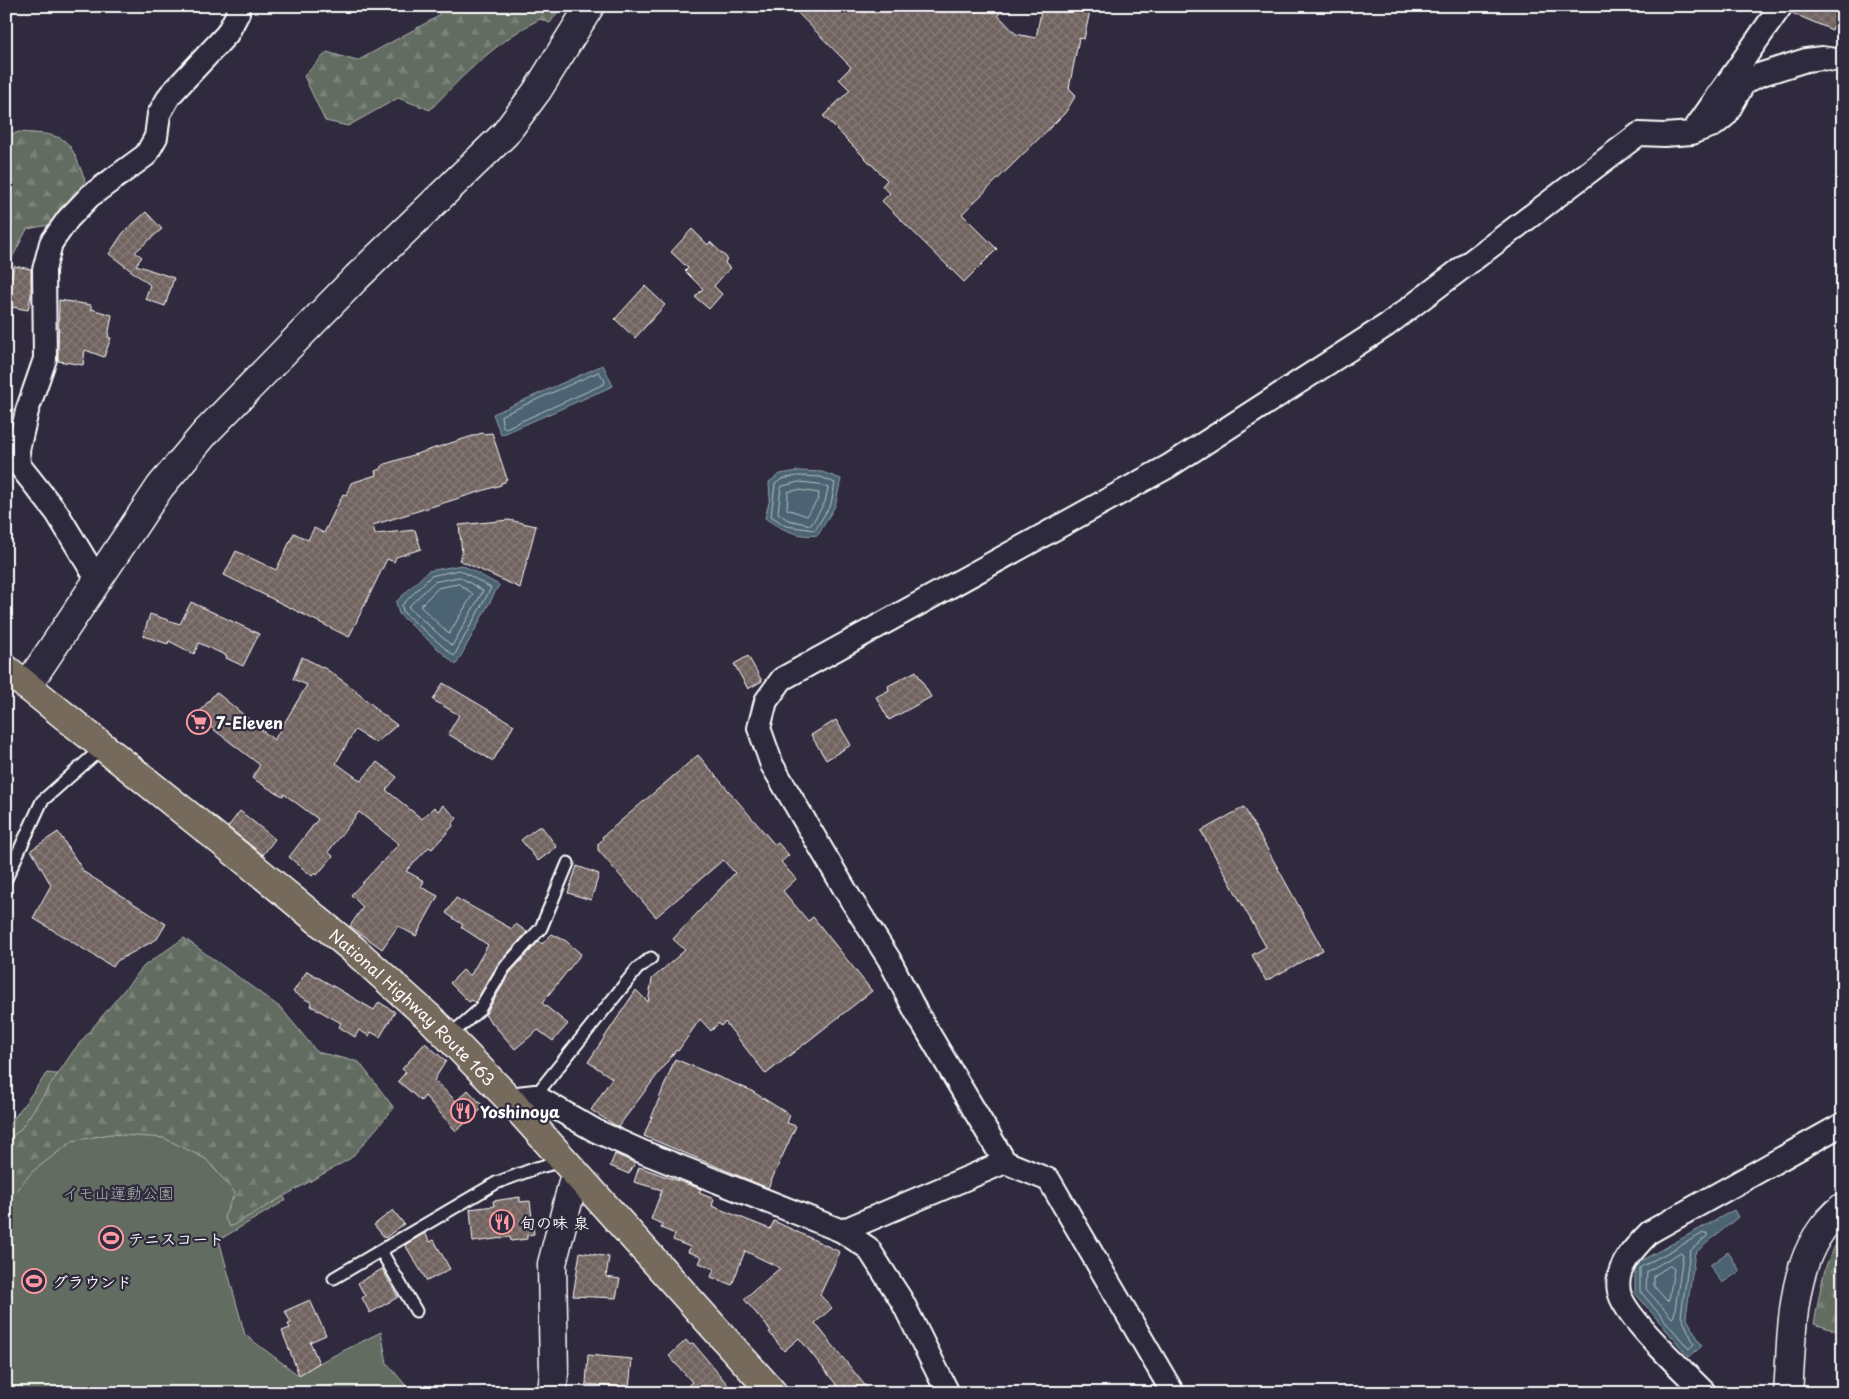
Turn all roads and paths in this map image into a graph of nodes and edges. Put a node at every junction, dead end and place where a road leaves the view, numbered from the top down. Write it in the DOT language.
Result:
graph roads {
  1 [pos="237,6"];
  2 [pos="590,6"];
  3 [pos="1781,6"];
  4 [pos="1843,61"];
  5 [pos="1692,133"];
  6 [pos="97,578"];
  7 [pos="6,669"];
  8 [pos="27,686"];
  9 [pos="103,747"];
  10 [pos="568,863"];
  11 [pos="6,879"];
  12 [pos="651,958"];
  13 [pos="448,1037"];
  14 [pos="535,1096"];
  15 [pos="509,1099"];
  16 [pos="1843,1124"];
  17 [pos="1006,1162"];
  18 [pos="570,1168"];
  19 [pos="1843,1207"];
  20 [pos="842,1231"];
  21 [pos="381,1251"];
  22 [pos="334,1278"];
  23 [pos="416,1311"];
  24 [pos="552,1393"];
  25 [pos="773,1393"];
  26 [pos="948,1393"];
  27 [pos="1173,1393"];
  28 [pos="1705,1393"];
  29 [pos="1788,1393"];
  1 -- 6 [label="street"];
  2 -- 6 [label="street"];
  3 -- 5 [label="street"];
  4 -- 5 [label="street"];
  5 -- 17 [label="street"];
  6 -- 8 [label="street"];
  7 -- 8 [label="highway, National Highway Route 163"];
  8 -- 9 [label="highway, National Highway Route 163"];
  9 -- 11 [label="lane"];
  9 -- 13 [label="highway, National Highway Route 163"];
  10 -- 13 [label="lane"];
  12 -- 14 [label="lane"];
  13 -- 15 [label="highway, National Highway Route 163"];
  14 -- 15 [label="street"];
  14 -- 20 [label="street"];
  15 -- 18 [label="highway, National Highway Route 163"];
  16 -- 28 [label="street"];
  17 -- 20 [label="street"];
  17 -- 27 [label="street"];
  18 -- 21 [label="lane"];
  18 -- 24 [label="street"];
  18 -- 25 [label="highway, National Highway Route 163"];
  19 -- 29 [label="street"];
  20 -- 26 [label="street"];
  21 -- 22 [label="lane"];
  21 -- 23 [label="lane"];
}
